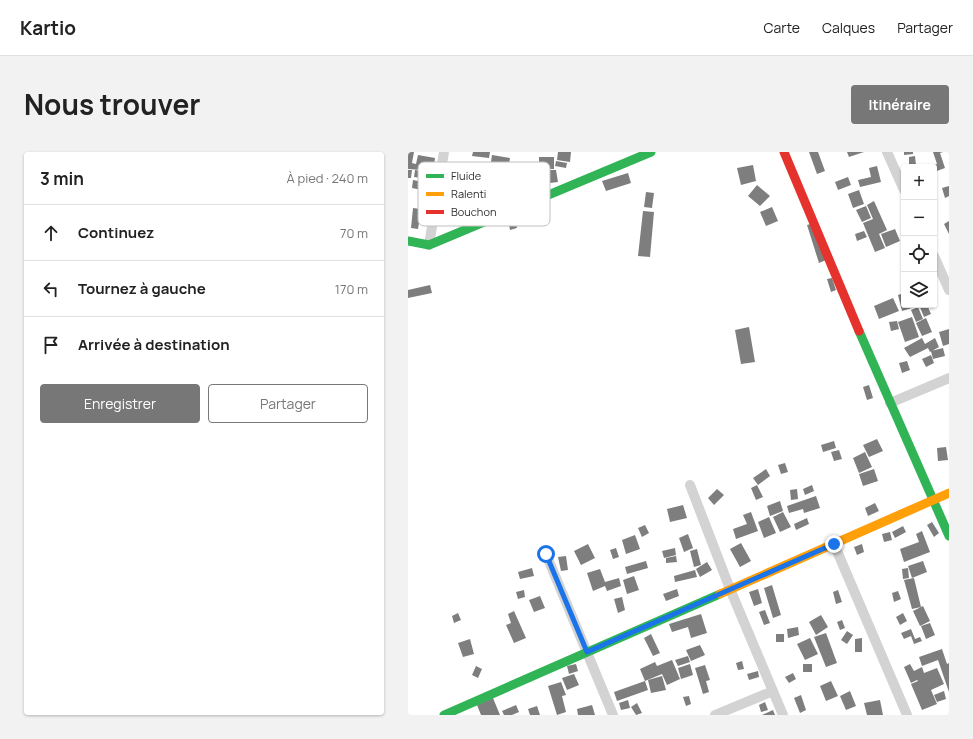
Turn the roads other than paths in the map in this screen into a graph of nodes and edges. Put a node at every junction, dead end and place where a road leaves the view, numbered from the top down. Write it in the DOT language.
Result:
graph roads {
  1 [pos="444,152"];
  2 [pos="651,152"];
  3 [pos="784,152"];
  4 [pos="887,152"];
  5 [pos="442,162"];
  6 [pos="901,183"];
  7 [pos="550,194"];
  8 [pos="431,226"];
  9 [pos="472,226"];
  10 [pos="408,241"];
  11 [pos="428,244"];
  12 [pos="937,263"];
  13 [pos="949,290"];
  14 [pos="949,378"];
  15 [pos="890,403"];
  16 [pos="690,484"];
  17 [pos="949,493"];
  18 [pos="933,500"];
  19 [pos="949,536"];
  20 [pos="834,544"];
  21 [pos="546,554"];
  22 [pos="730,589"];
  23 [pos="587,652"];
  24 [pos="773,691"];
  25 [pos="465,711"];
  26 [pos="444,715"];
  27 [pos="613,715"];
  28 [pos="715,715"];
  29 [pos="783,715"];
  30 [pos="906,715"];
  1 -- 5 [label="street"];
  2 -- 7 [label="street"];
  3 -- 15 [label="street"];
  4 -- 6 [label="street"];
  8 -- 11 [label="street"];
  9 -- 11 [label="street"];
  10 -- 11 [label="street"];
  12 -- 13 [label="street"];
  14 -- 15 [label="street"];
  15 -- 18 [label="street"];
  16 -- 22 [label="street"];
  17 -- 18 [label="street"];
  18 -- 19 [label="street"];
  18 -- 20 [label="street"];
  20 -- 22 [label="street"];
  20 -- 30 [label="street"];
  21 -- 23 [label="street"];
  22 -- 23 [label="street"];
  22 -- 24 [label="street"];
  23 -- 25 [label="street"];
  23 -- 27 [label="street"];
  24 -- 28 [label="street"];
  24 -- 29 [label="street"];
  25 -- 26 [label="street"];
}
